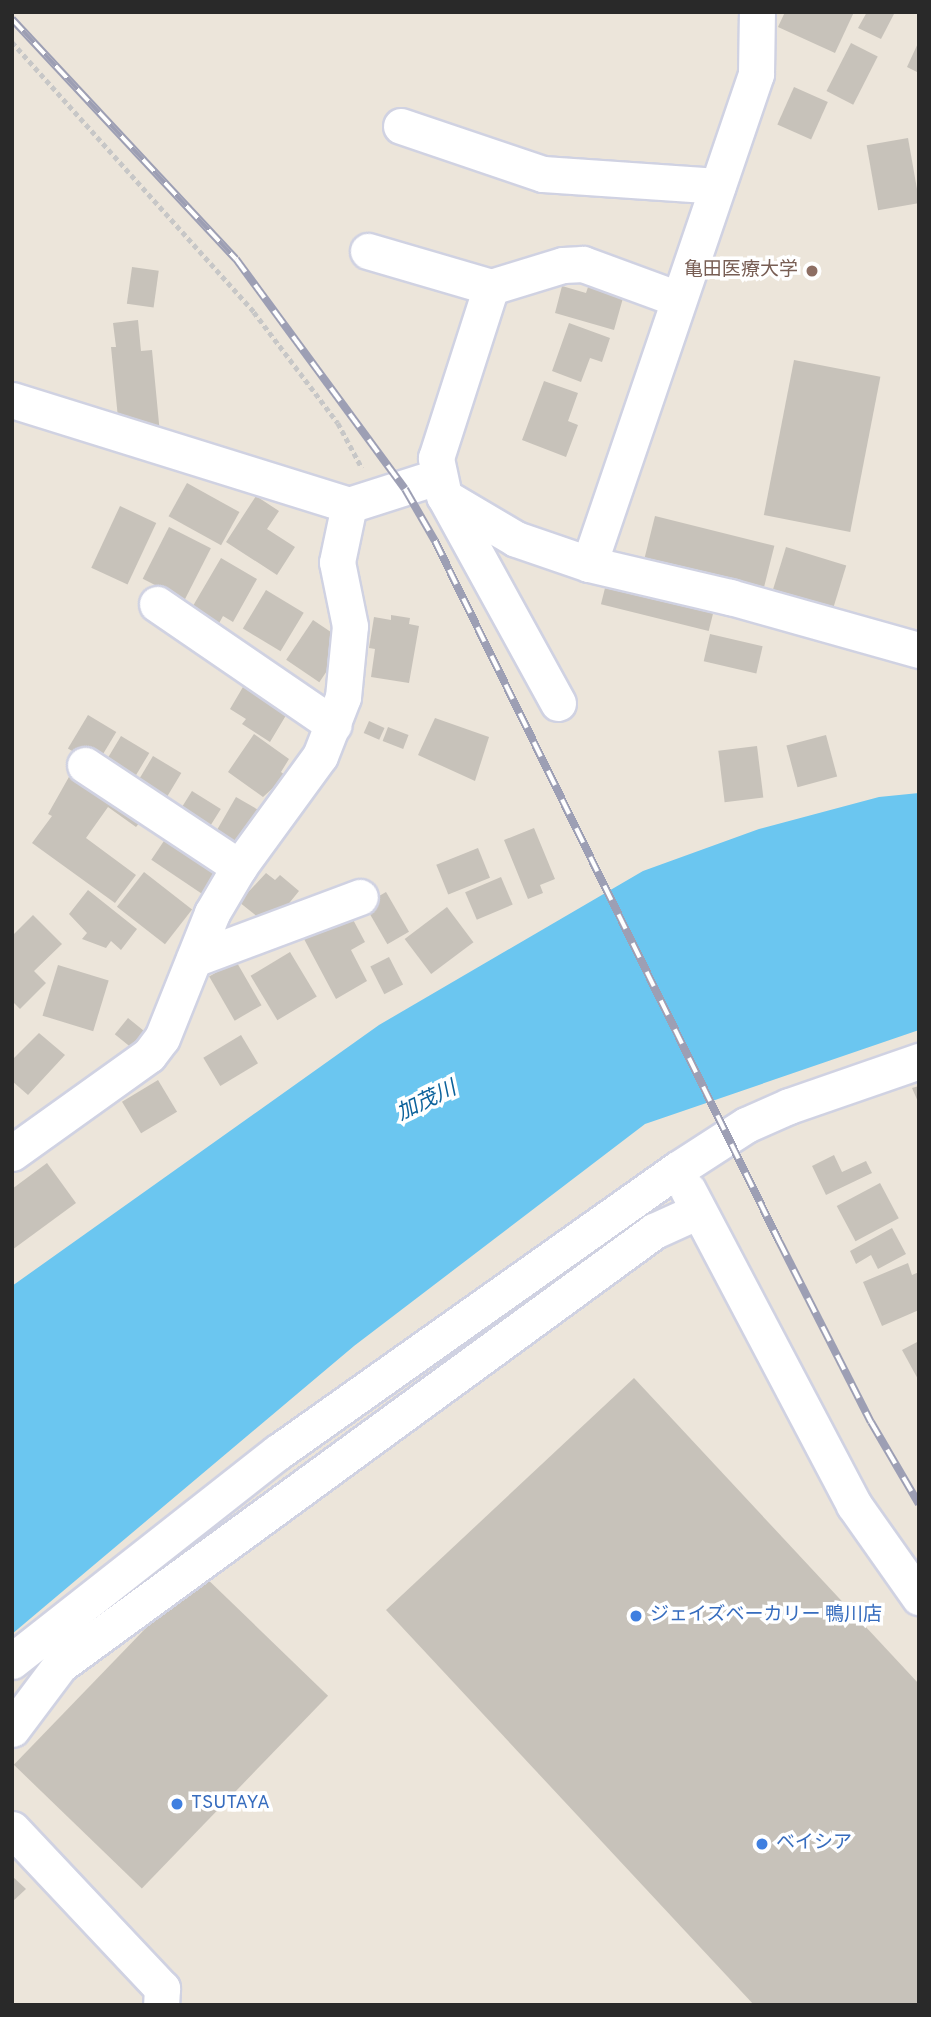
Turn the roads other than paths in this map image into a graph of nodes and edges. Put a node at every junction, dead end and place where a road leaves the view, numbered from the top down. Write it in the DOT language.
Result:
graph roads {
  1 [pos="757,12"];
  2 [pos="401,126"];
  3 [pos="718,186"];
  4 [pos="368,251"];
  5 [pos="491,287"];
  6 [pos="678,299"];
  7 [pos="12,400"];
  8 [pos="440,486"];
  9 [pos="364,502"];
  10 [pos="589,564"];
  11 [pos="157,604"];
  12 [pos="919,650"];
  13 [pos="558,703"];
  14 [pos="334,725"];
  15 [pos="86,765"];
  16 [pos="239,867"];
  17 [pos="360,897"];
  18 [pos="194,959"];
  19 [pos="919,1061"];
  20 [pos="12,1153"];
  21 [pos="678,1169"];
  22 [pos="698,1211"];
  23 [pos="919,1597"];
  24 [pos="12,1661"];
  25 [pos="12,1729"];
  26 [pos="12,1829"];
  27 [pos="161,2005"];
  1 -- 3 [label="street"];
  2 -- 3 [label="street"];
  3 -- 6 [label="street"];
  4 -- 5 [label="street"];
  5 -- 6 [label="street"];
  5 -- 8 [label="street"];
  6 -- 10 [label="street"];
  7 -- 9 [label="street"];
  8 -- 9 [label="street"];
  8 -- 10 [label="street"];
  8 -- 13 [label="street"];
  9 -- 14 [label="street"];
  10 -- 12 [label="street"];
  11 -- 14 [label="street"];
  14 -- 16 [label="street"];
  15 -- 16 [label="street"];
  16 -- 18 [label="street"];
  17 -- 18 [label="street"];
  18 -- 20 [label="street"];
  19 -- 21 [label="street"];
  21 -- 22 [label="street"];
  21 -- 24 [label="street"];
  22 -- 23 [label="street"];
  22 -- 25 [label="street"];
  26 -- 27 [label="street"];
}
